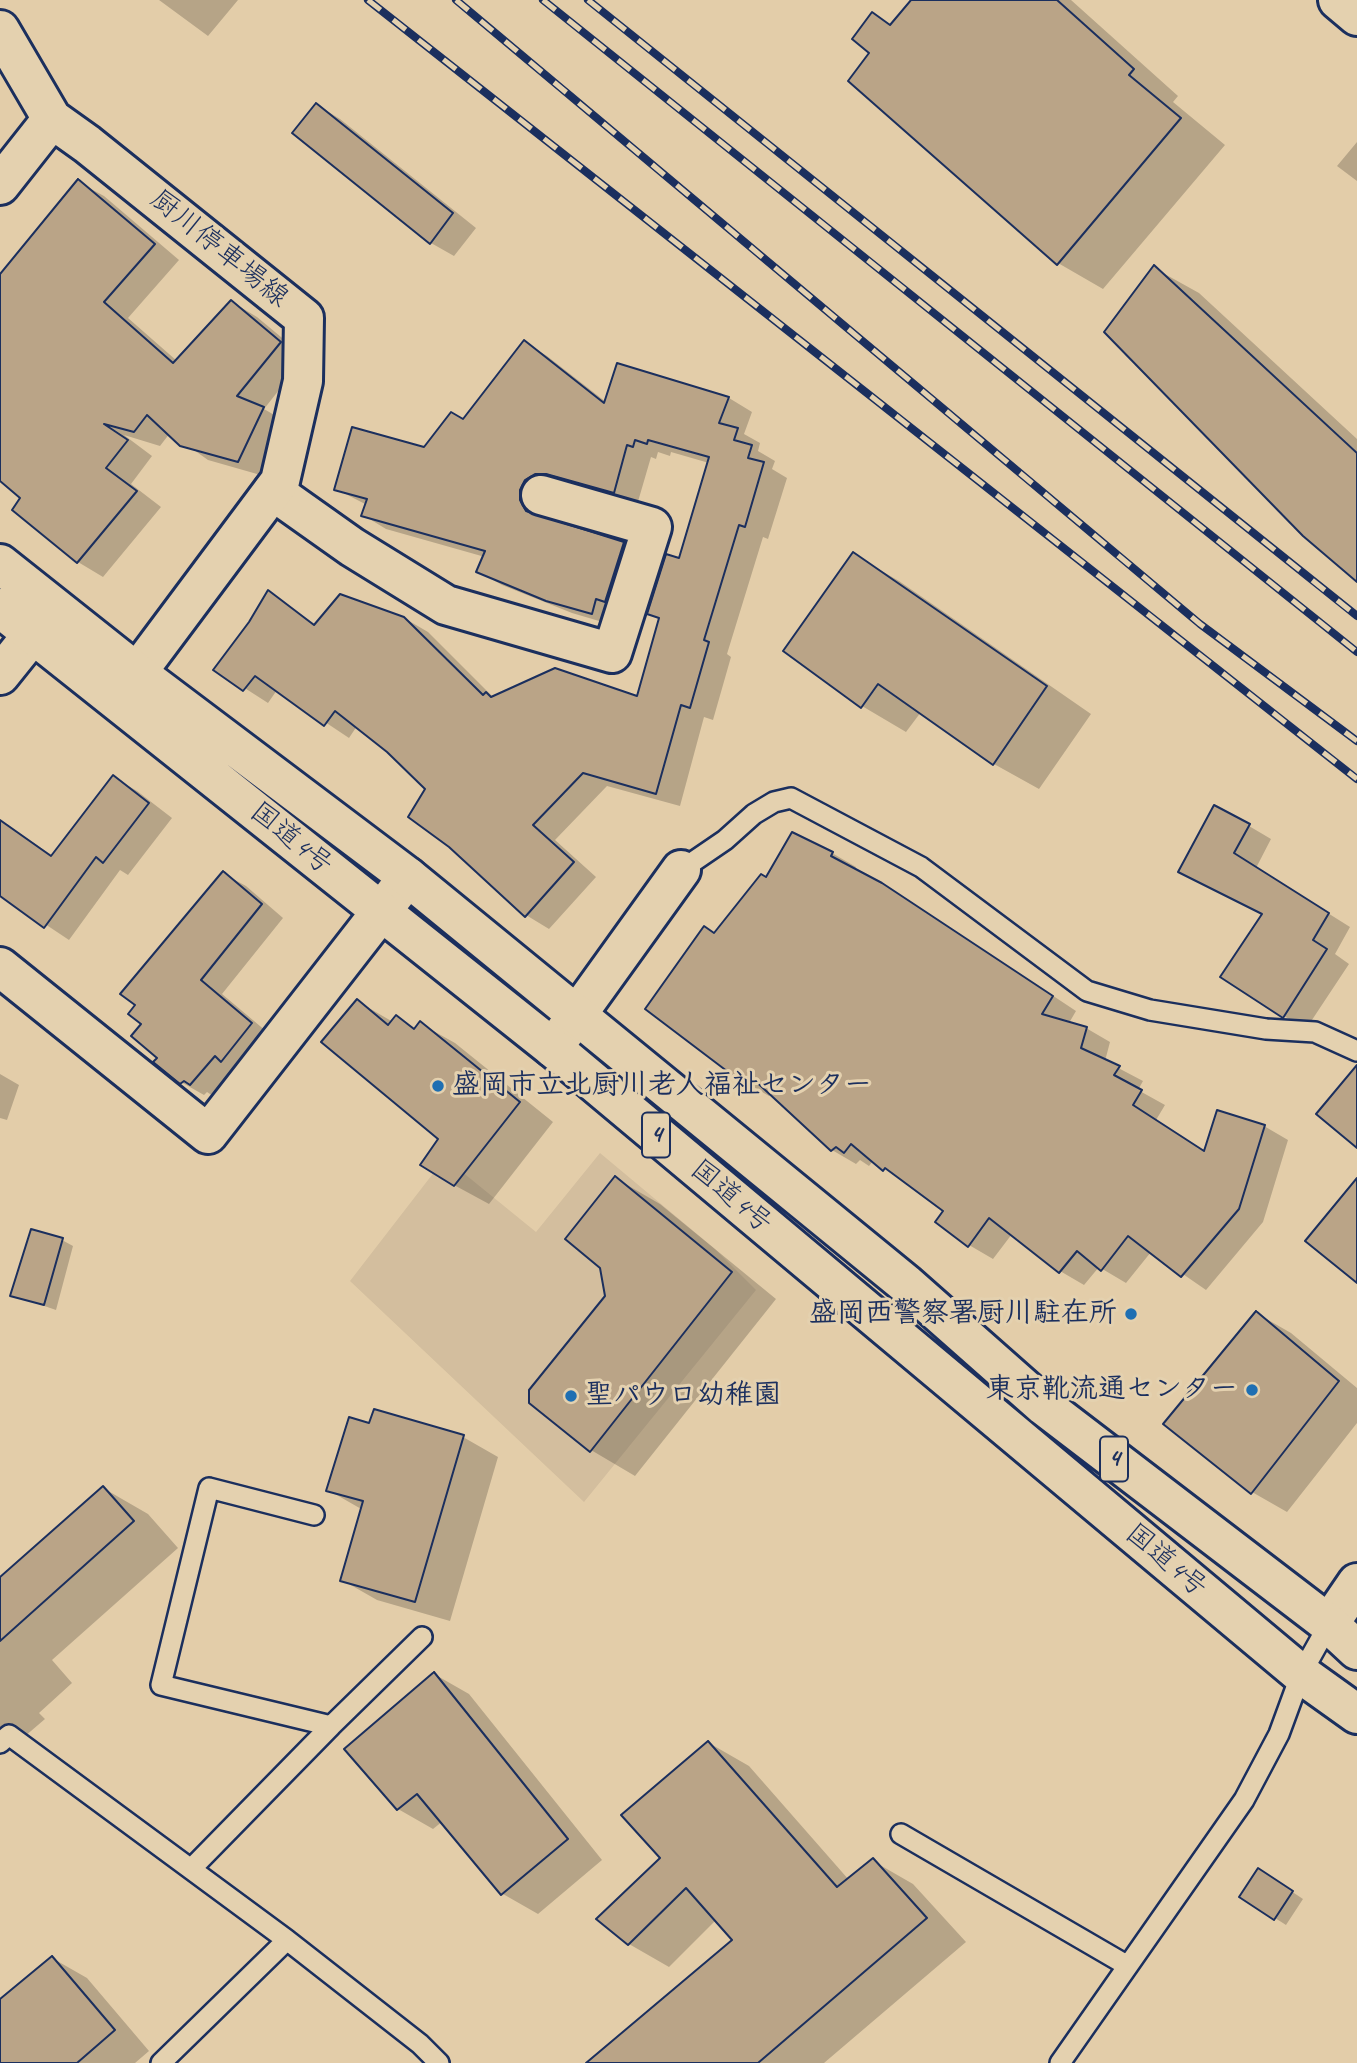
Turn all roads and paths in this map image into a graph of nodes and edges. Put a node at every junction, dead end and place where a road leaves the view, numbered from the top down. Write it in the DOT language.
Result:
graph roads {
  1 [pos="1338,0"];
  2 [pos="1357,16"];
  3 [pos="0,30"];
  4 [pos="15,77"];
  5 [pos="52,119"];
  6 [pos="0,186"];
  7 [pos="273,491"];
  8 [pos="541,495"];
  9 [pos="0,564"];
  10 [pos="0,608"];
  11 [pos="44,621"];
  12 [pos="0,675"];
  13 [pos="126,686"];
  14 [pos="681,870"];
  15 [pos="408,877"];
  16 [pos="380,911"];
  17 [pos="0,967"];
  18 [pos="576,1015"];
  19 [pos="552,1048"];
  20 [pos="1357,1051"];
  21 [pos="314,1515"];
  22 [pos="1357,1583"];
  23 [pos="1329,1624"];
  24 [pos="422,1637"];
  25 [pos="1357,1650"];
  26 [pos="1301,1674"];
  27 [pos="1357,1714"];
  28 [pos="331,1726"];
  29 [pos="0,1743"];
  30 [pos="901,1834"];
  31 [pos="191,1869"];
  32 [pos="287,1940"];
  33 [pos="1128,1966"];
  34 [pos="161,2063"];
  35 [pos="439,2063"];
  36 [pos="1059,2063"];
  1 -- 2 [label="main road"];
  3 -- 4 [label="main road"];
  4 -- 5 [label="main road"];
  5 -- 6 [label="main road"];
  5 -- 7 [label="main road, 厨川停車場線"];
  7 -- 8 [label="main road"];
  7 -- 13 [label="main road, 厨川停車場線"];
  9 -- 11 [label="main road, 国道4号 / 4"];
  10 -- 11 [label="main road, 国道4号 / 4"];
  11 -- 12 [label="main road"];
  11 -- 13 [label="main road, 国道4号 / 4"];
  13 -- 15 [label="main road, 国道4号 / 4"];
  13 -- 16 [label="main road, 国道4号 / 4"];
  14 -- 18 [label="main road"];
  14 -- 20 [label="lane"];
  15 -- 16 [label="main road"];
  15 -- 18 [label="main road, 国道4号 / 4"];
  16 -- 17 [label="main road"];
  16 -- 19 [label="main road, 国道4号 / 4"];
  18 -- 19 [label="main road"];
  18 -- 23 [label="main road, 国道4号 / 4"];
  19 -- 26 [label="main road, 国道4号 / 4"];
  21 -- 28 [label="lane"];
  22 -- 23 [label="main road"];
  23 -- 25 [label="main road, 国道4号 / 4"];
  23 -- 26 [label="lane"];
  24 -- 28 [label="lane"];
  26 -- 27 [label="main road, 国道4号 / 4"];
  26 -- 33 [label="lane"];
  28 -- 31 [label="lane"];
  29 -- 31 [label="lane"];
  30 -- 33 [label="lane"];
  31 -- 32 [label="lane"];
  32 -- 34 [label="lane"];
  32 -- 35 [label="lane"];
  33 -- 36 [label="lane"];
}
